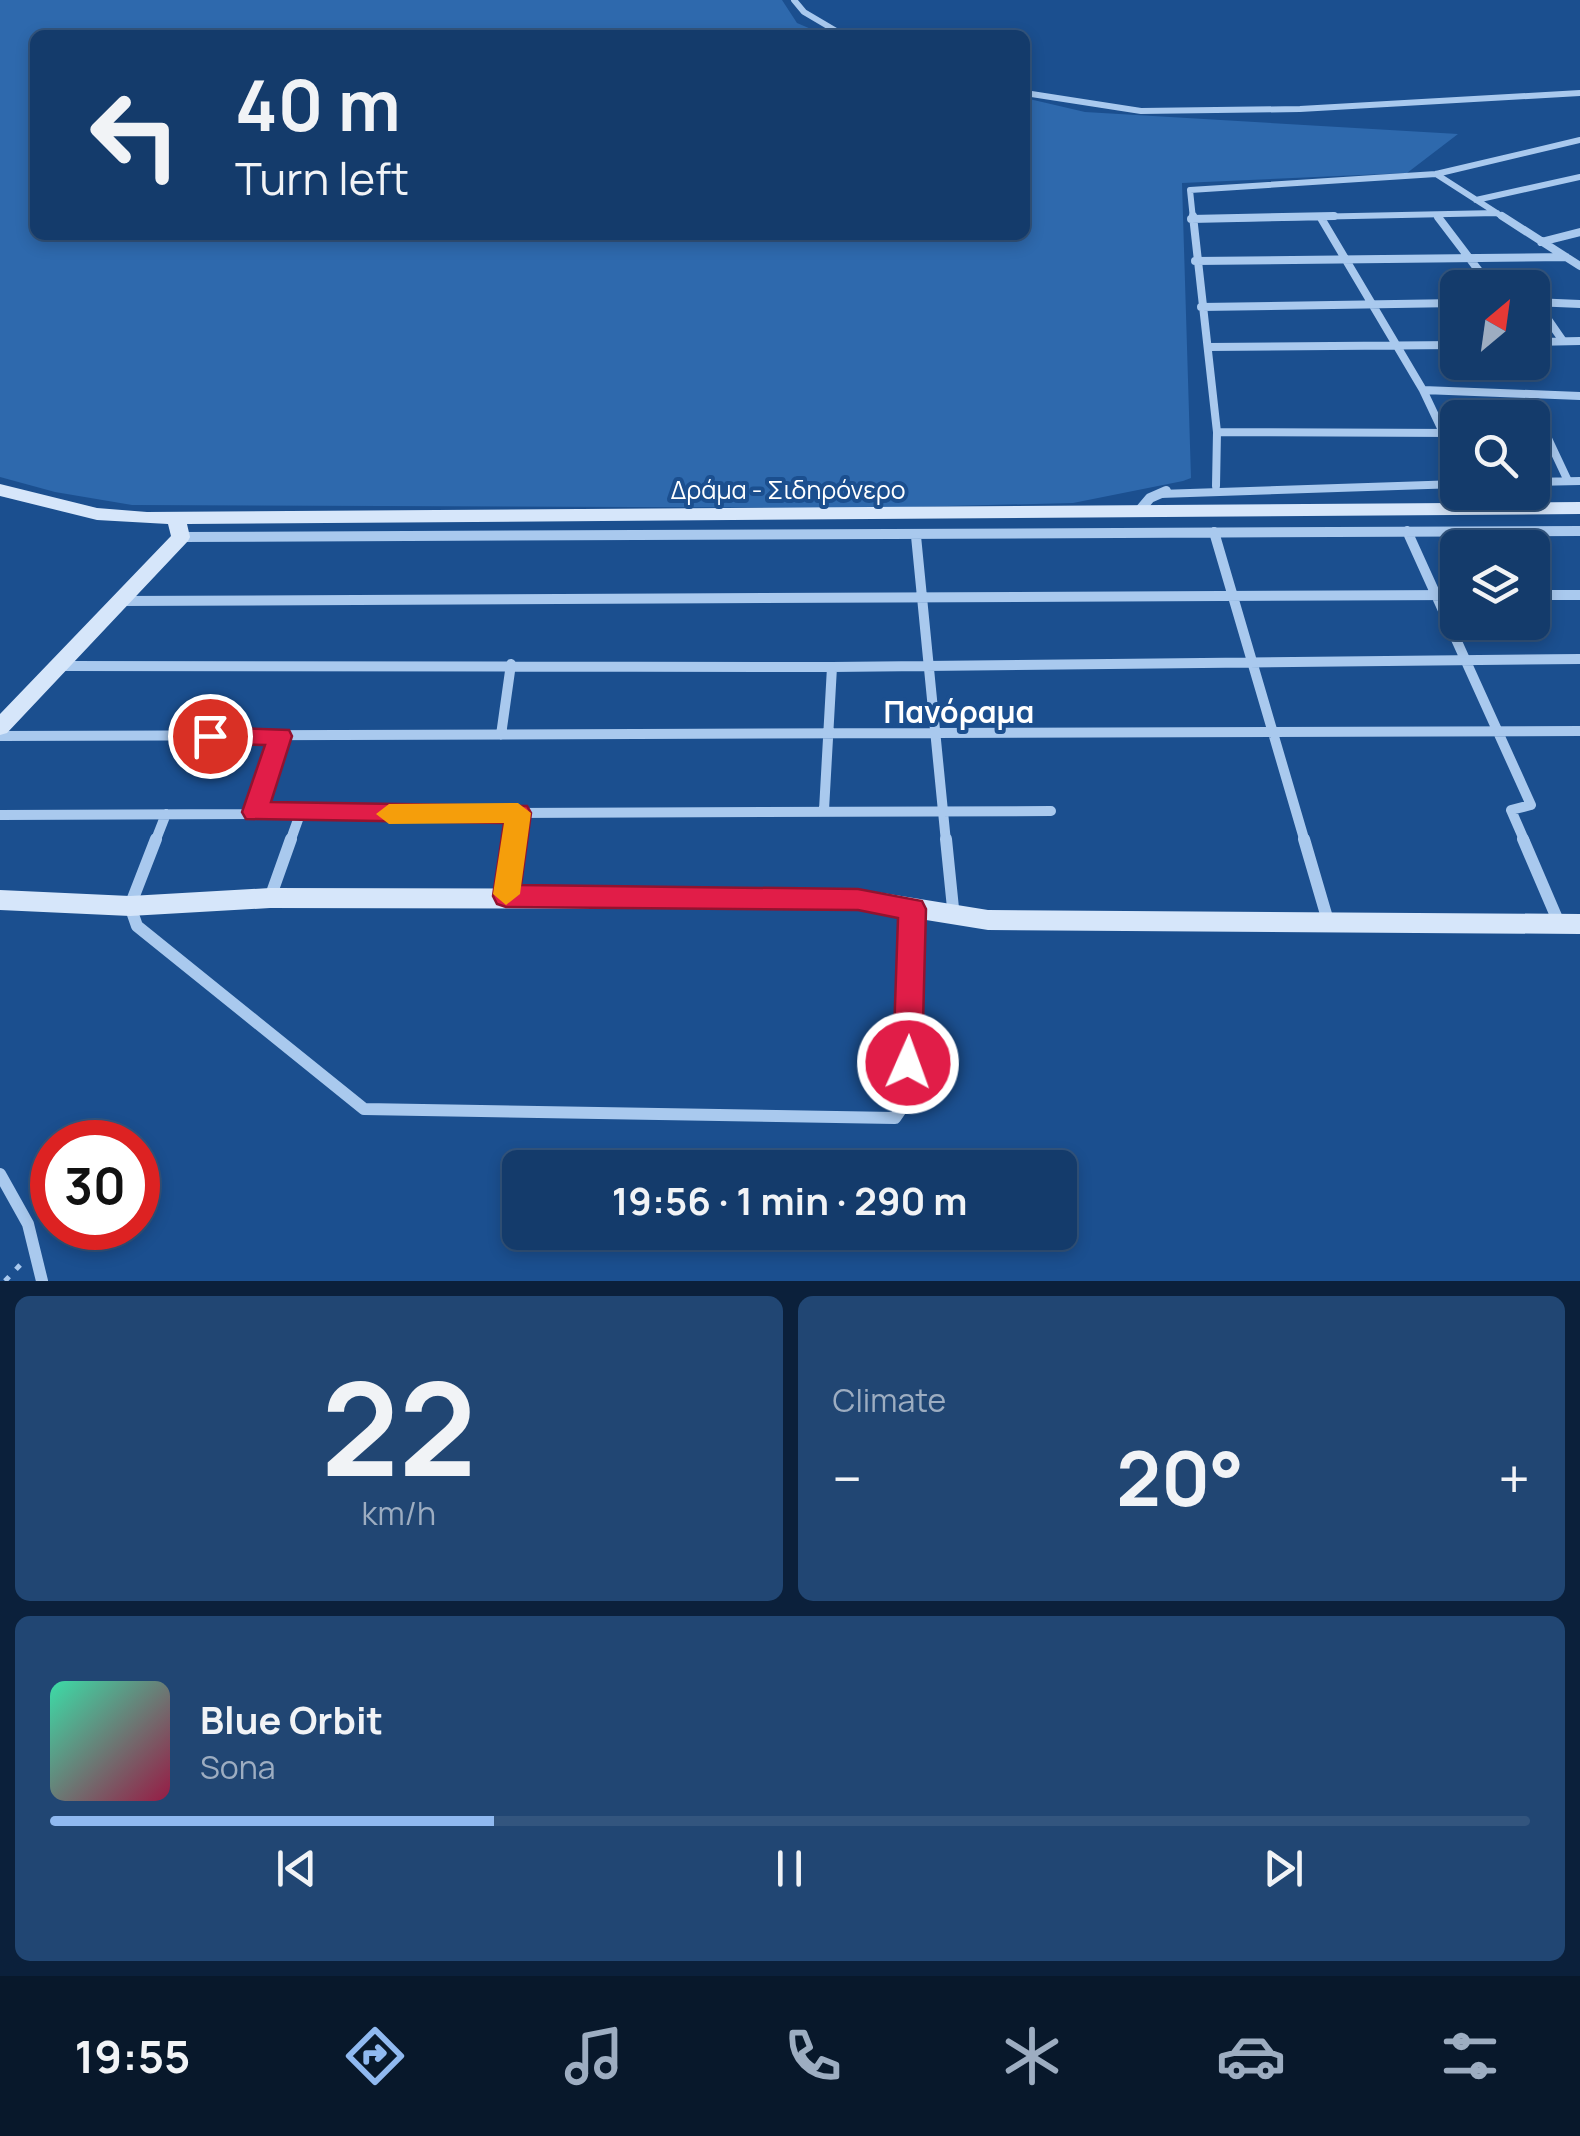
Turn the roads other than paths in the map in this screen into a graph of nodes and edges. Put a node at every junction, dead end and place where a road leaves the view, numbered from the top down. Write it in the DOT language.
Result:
graph roads {
  1 [pos="794,0"];
  2 [pos="836,30"];
  3 [pos="1030,93"];
  4 [pos="1580,93"];
  5 [pos="1580,140"];
  6 [pos="1436,174"];
  7 [pos="1580,177"];
  8 [pos="1476,200"];
  9 [pos="1496,213"];
  10 [pos="1438,217"];
  11 [pos="1191,218"];
  12 [pos="1321,218"];
  13 [pos="1580,232"];
  14 [pos="1541,242"];
  15 [pos="1566,257"];
  16 [pos="1472,260"];
  17 [pos="1195,261"];
  18 [pos="1346,261"];
  19 [pos="1580,266"];
  20 [pos="1479,270"];
  21 [pos="1440,302"];
  22 [pos="1550,303"];
  23 [pos="1374,304"];
  24 [pos="1580,304"];
  25 [pos="1201,308"];
  26 [pos="1550,324"];
  27 [pos="1550,341"];
  28 [pos="1563,341"];
  29 [pos="1580,341"];
  30 [pos="1208,346"];
  31 [pos="1440,346"];
  32 [pos="1400,347"];
  33 [pos="1424,390"];
  34 [pos="1528,396"];
  35 [pos="1580,396"];
  36 [pos="1530,400"];
  37 [pos="1440,424"];
  38 [pos="1216,432"];
  39 [pos="1440,433"];
  40 [pos="1550,438"];
  41 [pos="1574,481"];
  42 [pos="1440,484"];
  43 [pos="1216,486"];
  44 [pos="0,490"];
  45 [pos="1580,508"];
  46 [pos="1139,512"];
  47 [pos="178,528"];
  48 [pos="1407,531"];
  49 [pos="1214,532"];
  50 [pos="1580,532"];
  51 [pos="916,536"];
  52 [pos="1580,594"];
  53 [pos="1432,595"];
  54 [pos="1440,595"];
  55 [pos="1550,595"];
  56 [pos="1232,597"];
  57 [pos="922,598"];
  58 [pos="120,601"];
  59 [pos="1462,658"];
  60 [pos="1580,659"];
  61 [pos="1254,662"];
  62 [pos="511,664"];
  63 [pos="58,666"];
  64 [pos="929,666"];
  65 [pos="832,667"];
  66 [pos="0,727"];
  67 [pos="1274,731"];
  68 [pos="1499,732"];
  69 [pos="1580,732"];
  70 [pos="502,734"];
  71 [pos="826,734"];
  72 [pos="936,735"];
  73 [pos="0,736"];
  74 [pos="280,736"];
  75 [pos="824,810"];
  76 [pos="255,812"];
  77 [pos="944,812"];
  78 [pos="1051,812"];
  79 [pos="518,813"];
  80 [pos="166,814"];
  81 [pos="300,814"];
  82 [pos="0,815"];
  83 [pos="506,896"];
  84 [pos="270,898"];
  85 [pos="0,900"];
  86 [pos="130,906"];
  87 [pos="912,909"];
  88 [pos="954,918"];
  89 [pos="1328,921"];
  90 [pos="1569,923"];
  91 [pos="0,1174"];
  92 [pos="42,1281"];
  1 -- 2 [label="street"];
  3 -- 4 [label="street"];
  5 -- 6 [label="street"];
  6 -- 8 [label="street"];
  6 -- 11 [label="street"];
  7 -- 8 [label="street"];
  8 -- 9 [label="street"];
  9 -- 10 [label="street"];
  9 -- 14 [label="street"];
  10 -- 12 [label="street"];
  10 -- 16 [label="street"];
  11 -- 12 [label="street"];
  11 -- 17 [label="street"];
  12 -- 18 [label="street"];
  13 -- 14 [label="street"];
  14 -- 15 [label="street"];
  15 -- 16 [label="street"];
  15 -- 19 [label="street"];
  16 -- 18 [label="street"];
  16 -- 20 [label="street"];
  17 -- 18 [label="street"];
  17 -- 25 [label="street"];
  18 -- 23 [label="street"];
  21 -- 23 [label="street"];
  22 -- 24 [label="street"];
  23 -- 25 [label="street"];
  23 -- 32 [label="street"];
  25 -- 30 [label="street"];
  26 -- 28 [label="street"];
  27 -- 28 [label="street"];
  28 -- 29 [label="street"];
  30 -- 32 [label="street"];
  30 -- 38 [label="street"];
  31 -- 32 [label="street"];
  32 -- 33 [label="street"];
  33 -- 34 [label="street"];
  33 -- 37 [label="street"];
  34 -- 35 [label="street"];
  34 -- 36 [label="street"];
  38 -- 39 [label="street"];
  38 -- 43 [label="street"];
  40 -- 41 [label="street"];
  42 -- 43 [label="street"];
  43 -- 46 [label="street"];
  44 -- 47 [label="street, Δράμα - Σιδηρόνερο"];
  45 -- 46 [label="street, Δράμα - Σιδηρόνερο"];
  46 -- 47 [label="street, Δράμα - Σιδηρόνερο"];
  47 -- 51 [label="street"];
  47 -- 58 [label="street"];
  48 -- 49 [label="street"];
  48 -- 50 [label="street"];
  48 -- 53 [label="street"];
  49 -- 51 [label="street"];
  49 -- 56 [label="street"];
  51 -- 57 [label="street"];
  52 -- 55 [label="street"];
  53 -- 54 [label="street"];
  53 -- 56 [label="street"];
  53 -- 59 [label="street"];
  56 -- 57 [label="street"];
  56 -- 61 [label="street"];
  57 -- 58 [label="street"];
  57 -- 64 [label="street"];
  58 -- 63 [label="street"];
  59 -- 60 [label="street"];
  59 -- 61 [label="street"];
  59 -- 68 [label="street"];
  61 -- 64 [label="street"];
  61 -- 67 [label="street"];
  62 -- 63 [label="street"];
  62 -- 65 [label="street"];
  62 -- 70 [label="street"];
  63 -- 66 [label="street"];
  64 -- 65 [label="street"];
  64 -- 72 [label="street"];
  65 -- 71 [label="street"];
  67 -- 68 [label="street"];
  67 -- 72 [label="street"];
  67 -- 89 [label="street"];
  68 -- 69 [label="street"];
  68 -- 90 [label="street"];
  70 -- 71 [label="street"];
  70 -- 74 [label="street"];
  71 -- 72 [label="street"];
  71 -- 75 [label="street"];
  72 -- 77 [label="street"];
  73 -- 74 [label="street"];
  74 -- 76 [label="street"];
  75 -- 77 [label="street"];
  75 -- 79 [label="street"];
  76 -- 80 [label="street"];
  76 -- 81 [label="street"];
  77 -- 78 [label="street"];
  77 -- 88 [label="street"];
  79 -- 81 [label="street"];
  79 -- 83 [label="street"];
  80 -- 82 [label="street"];
  80 -- 86 [label="street"];
  81 -- 84 [label="street"];
  83 -- 84 [label="street"];
  83 -- 87 [label="street"];
  84 -- 86 [label="street"];
  85 -- 86 [label="street"];
  86 -- 87 [label="street"];
  87 -- 88 [label="street"];
  88 -- 89 [label="street"];
  89 -- 90 [label="street"];
  91 -- 92 [label="street"];
}
